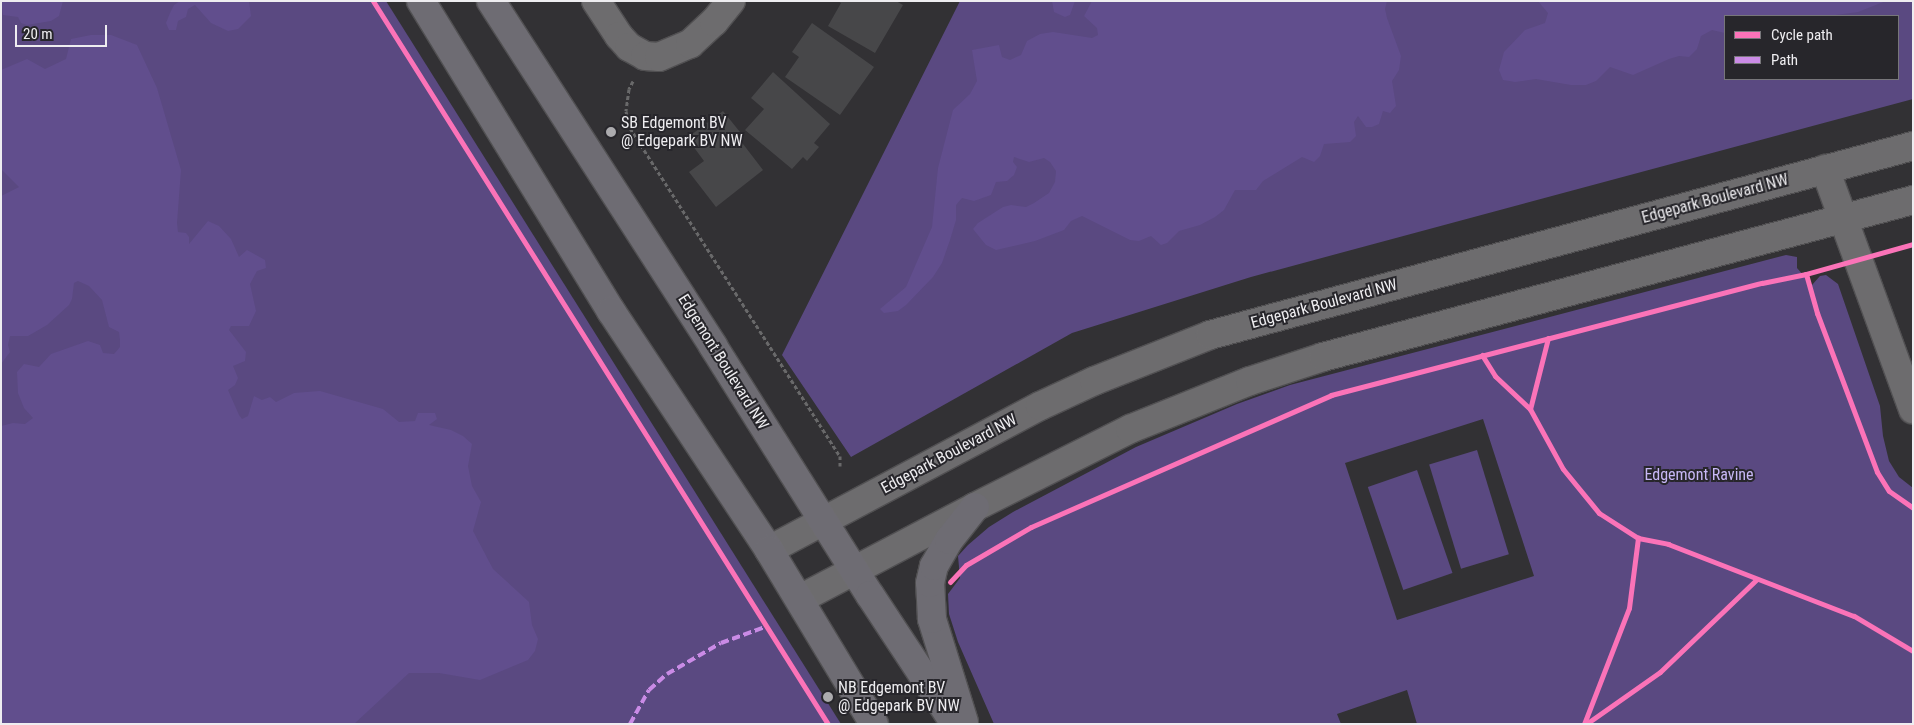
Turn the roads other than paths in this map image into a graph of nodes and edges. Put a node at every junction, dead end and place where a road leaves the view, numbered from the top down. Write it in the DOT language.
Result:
graph roads {
  1 [pos="421,1"];
  2 [pos="491,1"];
  3 [pos="596,1"];
  4 [pos="731,1"];
  5 [pos="1913,146"];
  6 [pos="1825,169"];
  7 [pos="1913,200"];
  8 [pos="1843,219"];
  9 [pos="1913,409"];
  10 [pos="975,507"];
  11 [pos="823,520"];
  12 [pos="769,550"];
  13 [pos="855,570"];
  14 [pos="800,599"];
  15 [pos="874,724"];
  16 [pos="955,724"];
  17 [pos="965,724"];
  1 -- 12 [label="main road"];
  2 -- 11 [label="main road, Edgemont Boulevard NW"];
  3 -- 4 [label="street"];
  5 -- 6 [label="street, Edgepark Boulevard NW"];
  6 -- 8 [label="street"];
  6 -- 11 [label="street, Edgepark Boulevard NW"];
  7 -- 8 [label="street"];
  8 -- 9 [label="street"];
  8 -- 10 [label="street"];
  10 -- 13 [label="street"];
  10 -- 17 [label="main road"];
  11 -- 12 [label="street, Edgepark Boulevard NW"];
  11 -- 13 [label="main road, Edgemont Boulevard NW"];
  12 -- 14 [label="main road"];
  13 -- 14 [label="street"];
  13 -- 16 [label="main road, Edgemont Boulevard NW"];
  14 -- 15 [label="main road"];
}
